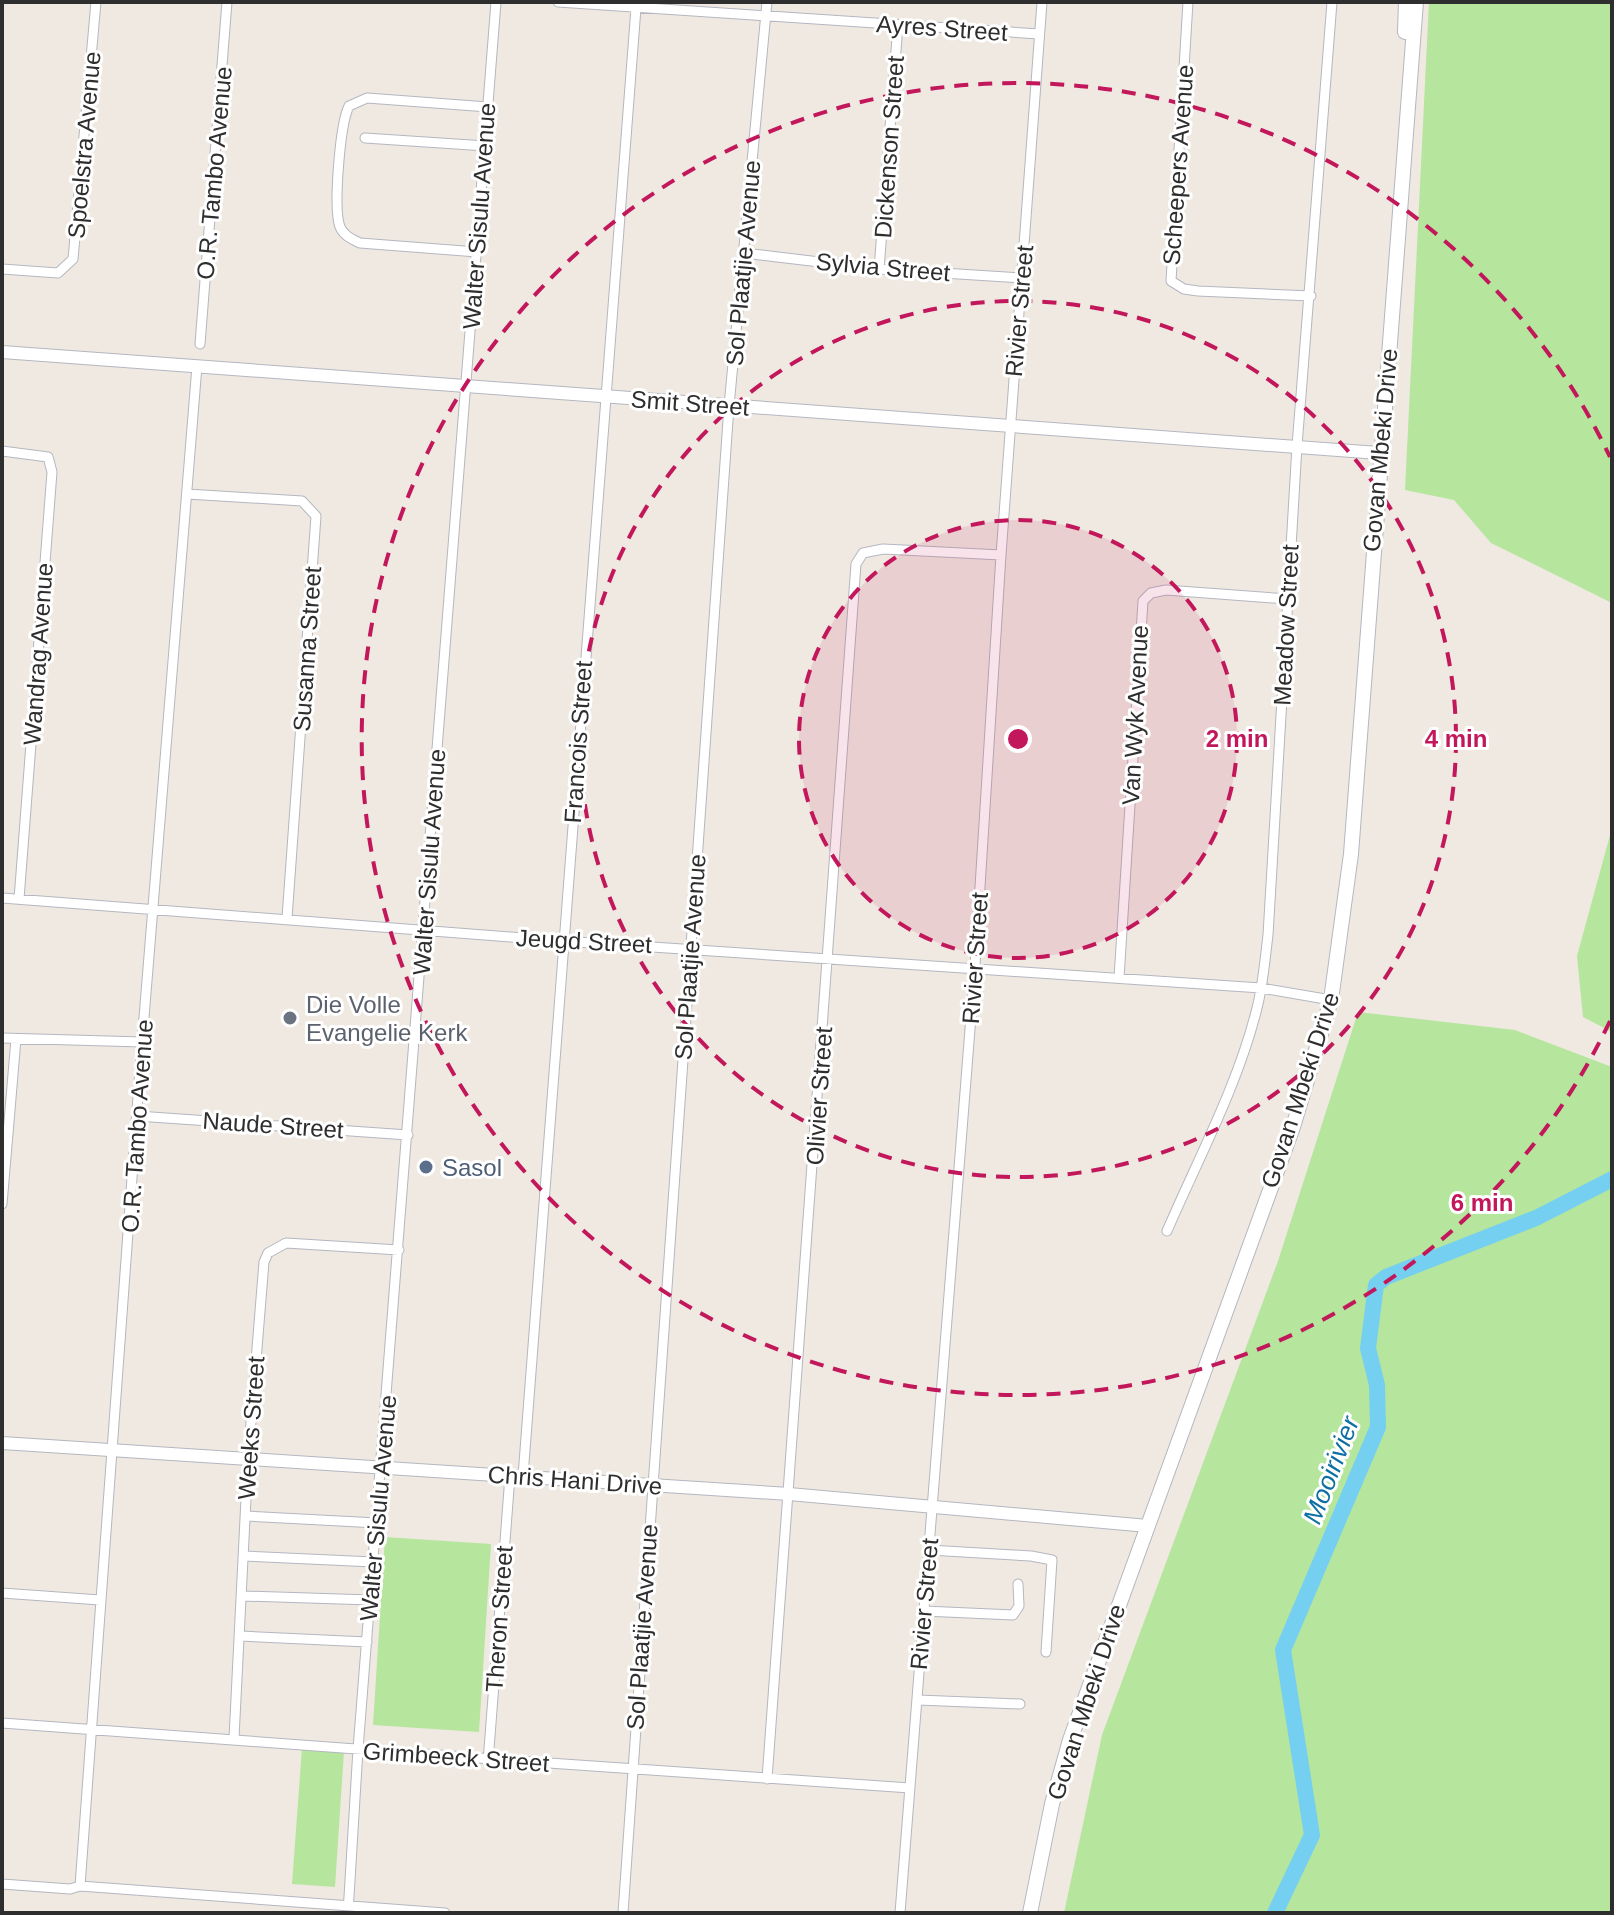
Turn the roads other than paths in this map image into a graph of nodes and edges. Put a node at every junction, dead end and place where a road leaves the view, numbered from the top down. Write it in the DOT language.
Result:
graph roads {
  1 [pos="96,2"];
  2 [pos="227,2"];
  3 [pos="496,2"];
  4 [pos="558,2"];
  5 [pos="767,2"];
  6 [pos="1042,2"];
  7 [pos="1188,2"];
  8 [pos="1332,2"];
  9 [pos="1406,2"];
  10 [pos="1416,2"];
  11 [pos="636,8"];
  12 [pos="766,18"];
  13 [pos="898,25"];
  14 [pos="1039,34"];
  15 [pos="488,107"];
  16 [pos="1404,136"];
  17 [pos="365,138"];
  18 [pos="486,146"];
  19 [pos="477,252"];
  20 [pos="744,253"];
  21 [pos="2,269"];
  22 [pos="879,269"];
  23 [pos="1022,278"];
  24 [pos="1311,296"];
  25 [pos="200,344"];
  26 [pos="2,352"];
  27 [pos="197,366"];
  28 [pos="466,388"];
  29 [pos="604,398"];
  30 [pos="729,406"];
  31 [pos="1010,425"];
  32 [pos="1297,446"];
  33 [pos="2,451"];
  34 [pos="1379,453"];
  35 [pos="187,494"];
  36 [pos="1001,555"];
  37 [pos="1287,599"];
  38 [pos="2,898"];
  39 [pos="19,899"];
  40 [pos="154,907"];
  41 [pos="287,918"];
  42 [pos="424,930"];
  43 [pos="563,941"];
  44 [pos="691,947"];
  45 [pos="829,957"];
  46 [pos="975,966"];
  47 [pos="1119,978"];
  48 [pos="1261,988"];
  49 [pos="1331,1000"];
  50 [pos="2,1038"];
  51 [pos="16,1039"];
  52 [pos="142,1042"];
  53 [pos="137,1116"];
  54 [pos="408,1135"];
  55 [pos="2,1204"];
  56 [pos="1167,1231"];
  57 [pos="399,1250"];
  58 [pos="2,1443"];
  59 [pos="113,1450"];
  60 [pos="248,1459"];
  61 [pos="381,1467"];
  62 [pos="517,1476"];
  63 [pos="653,1485"];
  64 [pos="789,1494"];
  65 [pos="932,1505"];
  66 [pos="246,1516"];
  67 [pos="377,1523"];
  68 [pos="1148,1526"];
  69 [pos="929,1550"];
  70 [pos="243,1556"];
  71 [pos="374,1562"];
  72 [pos="1018,1584"];
  73 [pos="2,1593"];
  74 [pos="242,1596"];
  75 [pos="100,1600"];
  76 [pos="371,1600"];
  77 [pos="924,1611"];
  78 [pos="240,1636"];
  79 [pos="367,1642"];
  80 [pos="1046,1652"];
  81 [pos="918,1700"];
  82 [pos="1020,1704"];
  83 [pos="2,1723"];
  84 [pos="91,1729"];
  85 [pos="234,1738"];
  86 [pos="358,1749"];
  87 [pos="488,1762"];
  88 [pos="632,1767"];
  89 [pos="767,1779"];
  90 [pos="910,1788"];
  91 [pos="2,1884"];
  92 [pos="80,1886"];
  93 [pos="349,1910"];
  94 [pos="445,1913"];
  95 [pos="623,1913"];
  96 [pos="900,1913"];
  97 [pos="1030,1913"];
  1 -- 21 [label="street, Spoelstra Avenue"];
  2 -- 25 [label="street, O.R. Tambo Avenue"];
  3 -- 15 [label="street, Walter Sisulu Avenue"];
  4 -- 11 [label="street, Ayres Street"];
  5 -- 12 [label="street, Sol Plaatjie Avenue"];
  6 -- 14 [label="street, Rivier Street"];
  7 -- 24 [label="street, Scheepers Avenue"];
  8 -- 24 [label="street, Meadow Street"];
  9 -- 16 [label="main road, Govan Mbeki Drive"];
  10 -- 16 [label="main road, Govan Mbeki Drive"];
  11 -- 12 [label="street, Ayres Street"];
  11 -- 29 [label="street, Francois Street"];
  12 -- 13 [label="street, Ayres Street"];
  12 -- 20 [label="street, Sol Plaatjie Avenue"];
  13 -- 14 [label="street, Ayres Street"];
  13 -- 22 [label="street, Dickenson Street"];
  14 -- 23 [label="street, Rivier Street"];
  15 -- 18 [label="street, Walter Sisulu Avenue"];
  15 -- 19 [label="street"];
  16 -- 34 [label="main road, Govan Mbeki Drive"];
  17 -- 18 [label="street"];
  18 -- 19 [label="street, Walter Sisulu Avenue"];
  19 -- 28 [label="street, Walter Sisulu Avenue"];
  20 -- 22 [label="street, Sylvia Street"];
  20 -- 30 [label="street, Sol Plaatjie Avenue"];
  22 -- 23 [label="street, Sylvia Street"];
  23 -- 31 [label="street, Rivier Street"];
  24 -- 32 [label="street, Meadow Street"];
  26 -- 27 [label="street, Smit Street"];
  27 -- 28 [label="street, Smit Street"];
  27 -- 35 [label="street, O.R. Tambo Avenue"];
  28 -- 29 [label="street, Smit Street"];
  28 -- 42 [label="street, Walter Sisulu Avenue"];
  29 -- 30 [label="street, Smit Street"];
  29 -- 43 [label="street, Francois Street"];
  30 -- 31 [label="street, Smit Street"];
  30 -- 44 [label="street, Sol Plaatjie Avenue"];
  31 -- 32 [label="street, Smit Street"];
  31 -- 36 [label="street, Rivier Street"];
  32 -- 34 [label="street, Smit Street"];
  32 -- 37 [label="street, Meadow Street"];
  33 -- 39 [label="street, Wandrag Avenue"];
  34 -- 49 [label="main road, Govan Mbeki Drive"];
  35 -- 40 [label="street, O.R. Tambo Avenue"];
  35 -- 41 [label="street, Susanna Street"];
  36 -- 45 [label="street, Olivier Street"];
  36 -- 46 [label="street, Rivier Street"];
  37 -- 47 [label="street, Van Wyk Avenue"];
  37 -- 48 [label="street, Meadow Street"];
  38 -- 39 [label="street, Jeugd Street"];
  39 -- 40 [label="street, Jeugd Street"];
  40 -- 41 [label="street, Jeugd Street"];
  40 -- 52 [label="street, O.R. Tambo Avenue"];
  41 -- 42 [label="street, Jeugd Street"];
  42 -- 43 [label="street, Jeugd Street"];
  42 -- 54 [label="street, Walter Sisulu Avenue"];
  43 -- 44 [label="street, Jeugd Street"];
  43 -- 62 [label="street, Francois Street"];
  44 -- 45 [label="street, Jeugd Street"];
  44 -- 63 [label="street, Sol Plaatjie Avenue"];
  45 -- 46 [label="street, Jeugd Street"];
  45 -- 64 [label="street, Olivier Street"];
  46 -- 47 [label="street, Jeugd Street"];
  46 -- 65 [label="street, Rivier Street"];
  47 -- 48 [label="street, Jeugd Street"];
  48 -- 49 [label="street, Jeugd Street"];
  48 -- 56 [label="street, Meadow Street"];
  49 -- 68 [label="main road, Govan Mbeki Drive"];
  50 -- 51 [label="street"];
  51 -- 52 [label="street"];
  51 -- 55 [label="street"];
  52 -- 53 [label="street, O.R. Tambo Avenue"];
  53 -- 54 [label="street, Naude Street"];
  53 -- 59 [label="street, O.R. Tambo Avenue"];
  54 -- 57 [label="street, Walter Sisulu Avenue"];
  57 -- 60 [label="street, Weeks Street"];
  57 -- 61 [label="street, Walter Sisulu Avenue"];
  58 -- 59 [label="street, Chris Hani Drive"];
  59 -- 60 [label="street, Chris Hani Drive"];
  59 -- 75 [label="street, O.R. Tambo Avenue"];
  60 -- 61 [label="street, Chris Hani Drive"];
  60 -- 66 [label="street, Weeks Street"];
  61 -- 62 [label="street, Chris Hani Drive"];
  61 -- 67 [label="street, Walter Sisulu Avenue"];
  62 -- 63 [label="street, Chris Hani Drive"];
  62 -- 87 [label="street, Theron Street"];
  63 -- 64 [label="street, Chris Hani Drive"];
  63 -- 88 [label="street, Sol Plaatjie Avenue"];
  64 -- 65 [label="street, Chris Hani Drive"];
  64 -- 89 [label="street, Olivier Street"];
  65 -- 68 [label="street, Chris Hani Drive"];
  65 -- 69 [label="street, Rivier Street"];
  66 -- 67 [label="street"];
  66 -- 70 [label="street, Weeks Street"];
  67 -- 71 [label="street, Walter Sisulu Avenue"];
  68 -- 97 [label="main road, Govan Mbeki Drive"];
  69 -- 77 [label="street, Rivier Street"];
  69 -- 80 [label="street"];
  70 -- 71 [label="street"];
  70 -- 74 [label="street, Weeks Street"];
  71 -- 76 [label="street, Walter Sisulu Avenue"];
  72 -- 77 [label="street"];
  73 -- 75 [label="street"];
  74 -- 76 [label="street"];
  74 -- 78 [label="street, Weeks Street"];
  75 -- 84 [label="street, O.R. Tambo Avenue"];
  76 -- 79 [label="street, Walter Sisulu Avenue"];
  77 -- 81 [label="street, Rivier Street"];
  78 -- 79 [label="street"];
  78 -- 85 [label="street, Weeks Street"];
  79 -- 86 [label="street, Walter Sisulu Avenue"];
  81 -- 82 [label="street"];
  81 -- 90 [label="street, Rivier Street"];
  83 -- 84 [label="street, Grimbeeck Street"];
  84 -- 85 [label="street, Grimbeeck Street"];
  84 -- 92 [label="street, O.R. Tambo Avenue"];
  85 -- 86 [label="street, Grimbeeck Street"];
  86 -- 87 [label="street, Grimbeeck Street"];
  86 -- 93 [label="street, Walter Sisulu Avenue"];
  87 -- 88 [label="street, Grimbeeck Street"];
  88 -- 89 [label="street, Grimbeeck Street"];
  88 -- 95 [label="street, Sol Plaatjie Avenue"];
  89 -- 90 [label="street, Grimbeeck Street"];
  90 -- 96 [label="street, Rivier Street"];
  91 -- 92 [label="street"];
  92 -- 93 [label="street"];
  93 -- 94 [label="street"];
}
